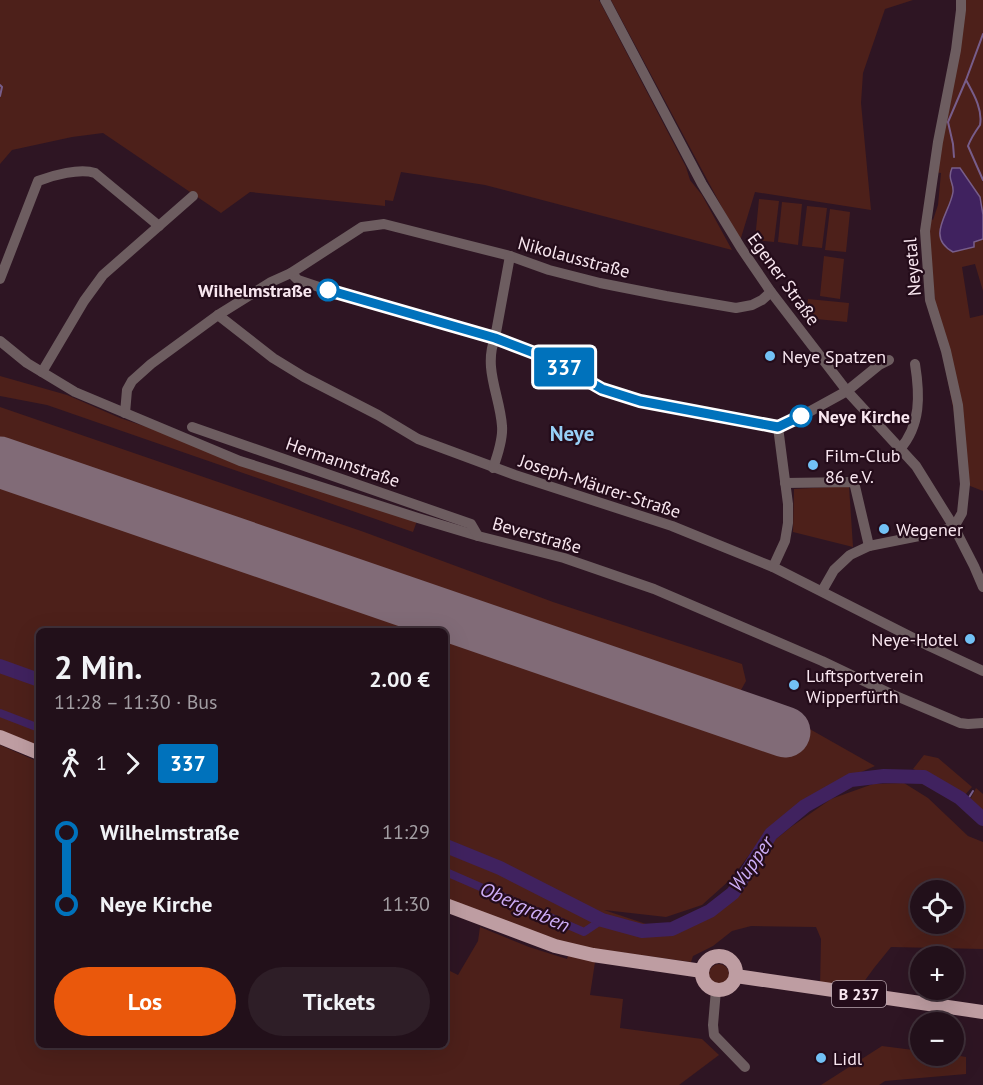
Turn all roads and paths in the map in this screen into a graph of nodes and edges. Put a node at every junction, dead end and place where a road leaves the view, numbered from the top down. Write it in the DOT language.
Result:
graph roads {
  1 [pos="605,0"];
  2 [pos="961,0"];
  3 [pos="194,196"];
  4 [pos="159,226"];
  5 [pos="510,256"];
  6 [pos="291,273"];
  7 [pos="0,279"];
  8 [pos="771,292"];
  9 [pos="218,315"];
  10 [pos="495,338"];
  11 [pos="0,341"];
  12 [pos="889,360"];
  13 [pos="915,364"];
  14 [pos="42,372"];
  15 [pos="847,391"];
  16 [pos="124,413"];
  17 [pos="192,427"];
  18 [pos="778,427"];
  19 [pos="900,449"];
  20 [pos="493,468"];
  21 [pos="785,483"];
  22 [pos="954,527"];
  23 [pos="478,536"];
  24 [pos="869,546"];
  25 [pos="773,567"];
  26 [pos="983,587"];
  27 [pos="822,591"];
  28 [pos="983,671"];
  29 [pos="982,725"];
  30 [pos="0,737"];
  31 [pos="36,752"];
  32 [pos="448,906"];
  33 [pos="702,971"];
  34 [pos="735,976"];
  35 [pos="716,990"];
  36 [pos="983,1012"];
  37 [pos="746,1067"];
  1 -- 8 [label="street, Egener Straße"];
  2 -- 22 [label="street, Neyetal"];
  3 -- 4 [label="street"];
  4 -- 7 [label="street"];
  4 -- 14 [label="street"];
  5 -- 6 [label="street, Nikolausstraße"];
  5 -- 8 [label="street, Nikolausstraße"];
  5 -- 10 [label="street"];
  6 -- 9 [label="street"];
  6 -- 10 [label="street"];
  8 -- 15 [label="street, Egener Straße"];
  9 -- 16 [label="street"];
  9 -- 20 [label="street, Joseph-Mäurer-Straße"];
  10 -- 18 [label="street"];
  10 -- 20 [label="street"];
  11 -- 14 [label="street, Beverstraße"];
  12 -- 15 [label="street"];
  13 -- 19 [label="street"];
  14 -- 16 [label="street, Beverstraße"];
  15 -- 18 [label="street"];
  15 -- 19 [label="street, Egener Straße"];
  16 -- 23 [label="street, Beverstraße"];
  17 -- 23 [label="street, Hermannstraße"];
  18 -- 21 [label="street"];
  19 -- 22 [label="street, Egener Straße"];
  20 -- 25 [label="street, Joseph-Mäurer-Straße"];
  21 -- 24 [label="street"];
  21 -- 25 [label="street"];
  22 -- 24 [label="street"];
  22 -- 26 [label="street, Egener Straße"];
  23 -- 29 [label="street, Beverstraße"];
  24 -- 27 [label="street"];
  25 -- 27 [label="street, Joseph-Mäurer-Straße"];
  27 -- 28 [label="street, Joseph-Mäurer-Straße"];
  30 -- 31 [label="main road"];
  32 -- 33 [label="main road"];
  33 -- 34 [label="main road"];
  33 -- 35 [label="main road"];
  34 -- 35 [label="main road"];
  34 -- 36 [label="main road, B 237"];
  35 -- 37 [label="street"];
}
